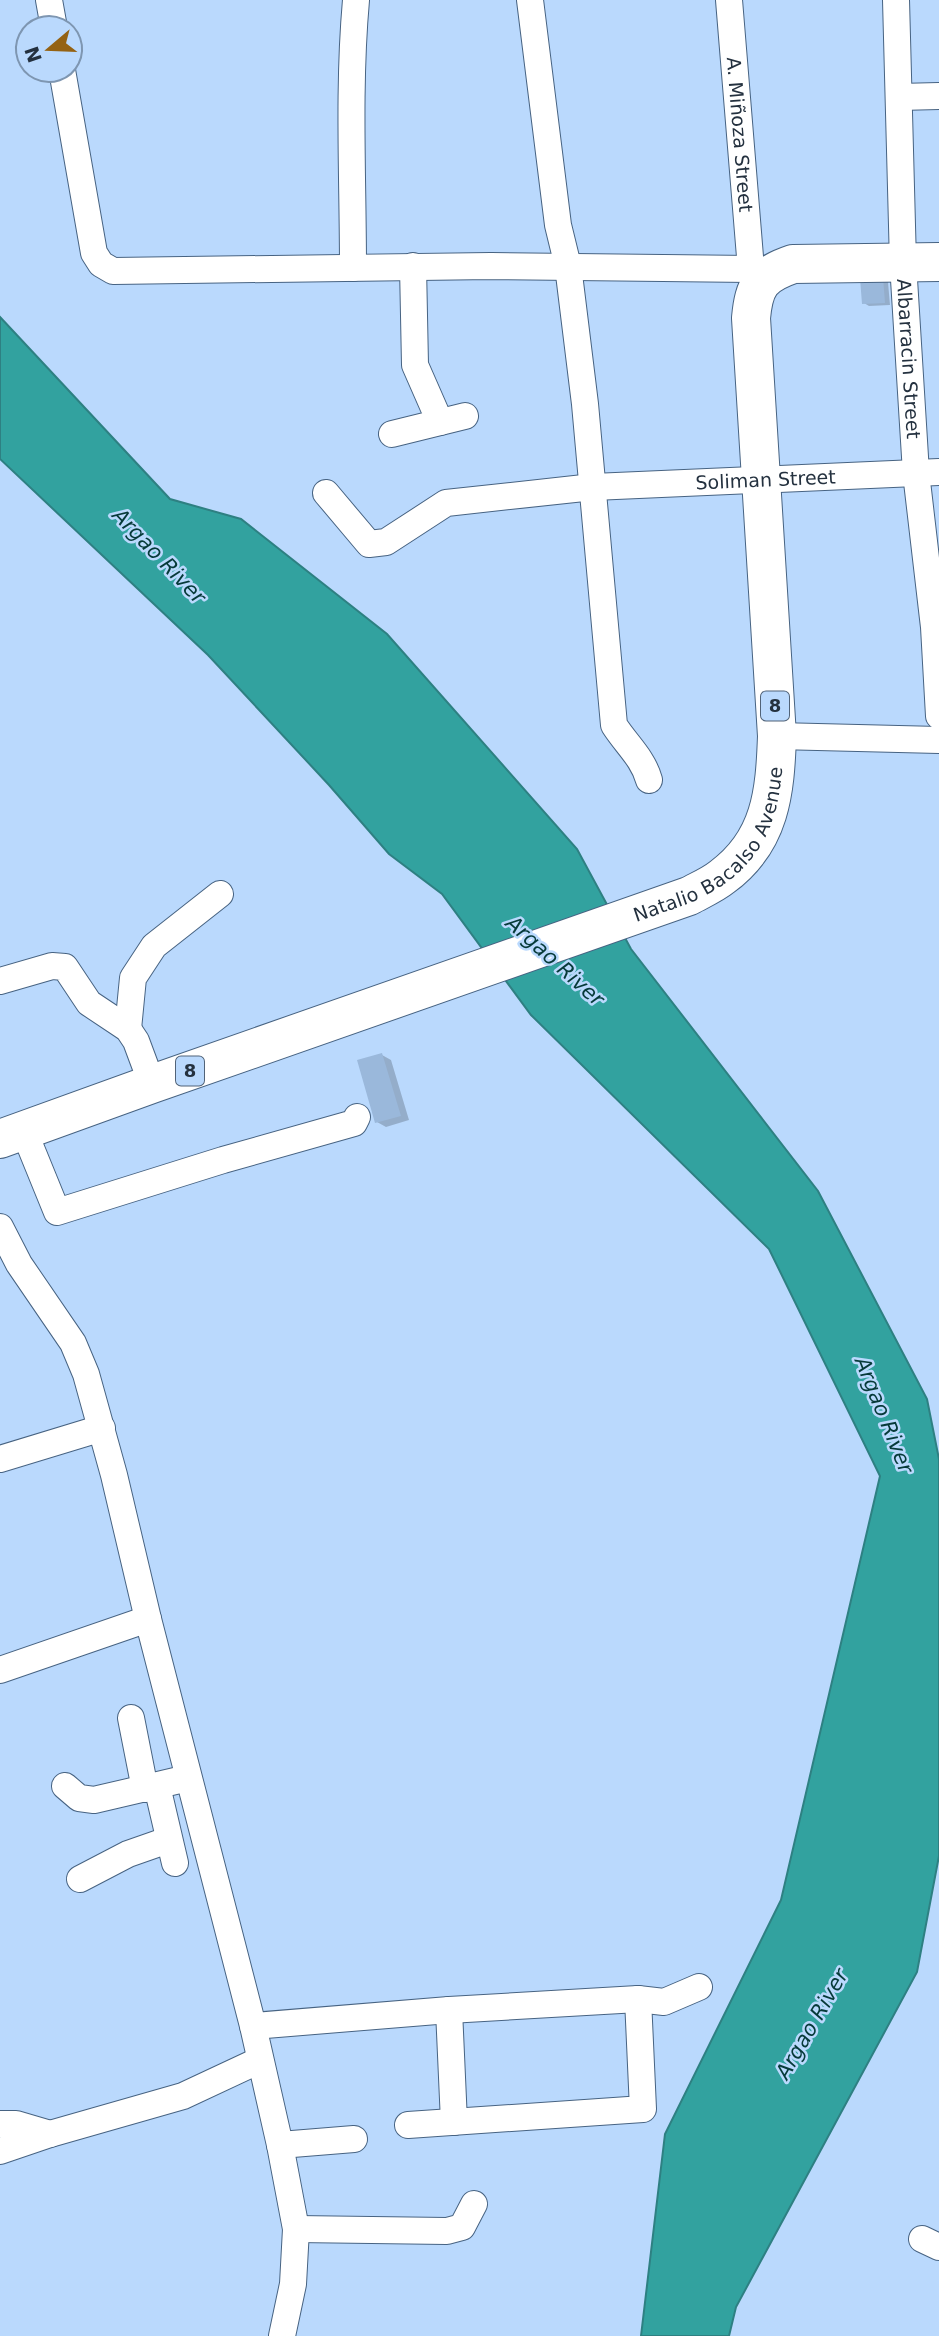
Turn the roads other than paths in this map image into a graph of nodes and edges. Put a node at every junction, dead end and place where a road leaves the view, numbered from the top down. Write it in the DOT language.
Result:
graph roads {
  1 [pos="356,0"];
  2 [pos="530,0"];
  3 [pos="729,0"];
  4 [pos="896,0"];
  5 [pos="64,84"];
  6 [pos="939,96"];
  7 [pos="900,97"];
  8 [pos="921,262"];
  9 [pos="413,266"];
  10 [pos="568,266"];
  11 [pos="354,268"];
  12 [pos="756,274"];
  13 [pos="466,416"];
  14 [pos="440,422"];
  15 [pos="393,434"];
  16 [pos="928,472"];
  17 [pos="761,480"];
  18 [pos="593,487"];
  19 [pos="326,493"];
  20 [pos="939,716"];
  21 [pos="777,736"];
  22 [pos="939,740"];
  23 [pos="649,780"];
  24 [pos="220,894"];
  25 [pos="0,981"];
  26 [pos="128,1029"];
  27 [pos="152,1084"];
  28 [pos="357,1117"];
  29 [pos="12,1135"];
  30 [pos="0,1227"];
  31 [pos="102,1428"];
  32 [pos="0,1459"];
  33 [pos="148,1619"];
  34 [pos="0,1670"];
  35 [pos="131,1718"];
  36 [pos="188,1778"];
  37 [pos="65,1786"];
  38 [pos="151,1787"];
  39 [pos="80,1879"];
  40 [pos="699,1987"];
  41 [pos="638,1999"];
  42 [pos="449,2010"];
  43 [pos="253,2026"];
  44 [pos="260,2060"];
  45 [pos="454,2122"];
  46 [pos="0,2124"];
  47 [pos="408,2125"];
  48 [pos="50,2134"];
  49 [pos="354,2139"];
  50 [pos="280,2145"];
  51 [pos="0,2151"];
  52 [pos="474,2204"];
  53 [pos="296,2229"];
  54 [pos="282,2336"];
  1 -- 11 [label="street"];
  2 -- 10 [label="street"];
  3 -- 12 [label="street, A. Miñoza Street"];
  4 -- 7 [label="street, Albarracin Street"];
  5 -- 11 [label="street"];
  6 -- 7 [label="street"];
  7 -- 8 [label="street, Albarracin Street"];
  8 -- 12 [label="highway"];
  8 -- 16 [label="street, Albarracin Street"];
  9 -- 10 [label="street"];
  9 -- 11 [label="street"];
  9 -- 14 [label="street"];
  10 -- 12 [label="street"];
  10 -- 18 [label="street"];
  12 -- 17 [label="highway, Natalio Bacalso Avenue / 8"];
  13 -- 14 [label="street"];
  14 -- 15 [label="street"];
  16 -- 17 [label="street, Soliman Street"];
  16 -- 20 [label="street, Albarracin Street"];
  17 -- 18 [label="street, Soliman Street"];
  17 -- 21 [label="highway, Natalio Bacalso Avenue / 8"];
  18 -- 19 [label="street, Soliman Street"];
  18 -- 23 [label="street"];
  21 -- 22 [label="street"];
  21 -- 27 [label="highway, Natalio Bacalso Avenue / 8"];
  24 -- 26 [label="street"];
  25 -- 26 [label="street"];
  26 -- 27 [label="street"];
  27 -- 29 [label="highway, Natalio Bacalso Avenue / 8"];
  28 -- 29 [label="street"];
  30 -- 31 [label="street"];
  31 -- 32 [label="street"];
  31 -- 33 [label="street"];
  33 -- 34 [label="street"];
  33 -- 36 [label="street"];
  35 -- 38 [label="street"];
  36 -- 38 [label="street"];
  36 -- 43 [label="street"];
  37 -- 38 [label="street"];
  38 -- 39 [label="street"];
  40 -- 41 [label="street"];
  41 -- 42 [label="street"];
  41 -- 45 [label="street"];
  42 -- 43 [label="street"];
  42 -- 45 [label="street"];
  43 -- 44 [label="street"];
  44 -- 48 [label="street"];
  44 -- 50 [label="street"];
  45 -- 47 [label="street"];
  46 -- 48 [label="street"];
  48 -- 51 [label="street"];
  49 -- 50 [label="street"];
  50 -- 53 [label="street"];
  52 -- 53 [label="street"];
  53 -- 54 [label="street"];
}
